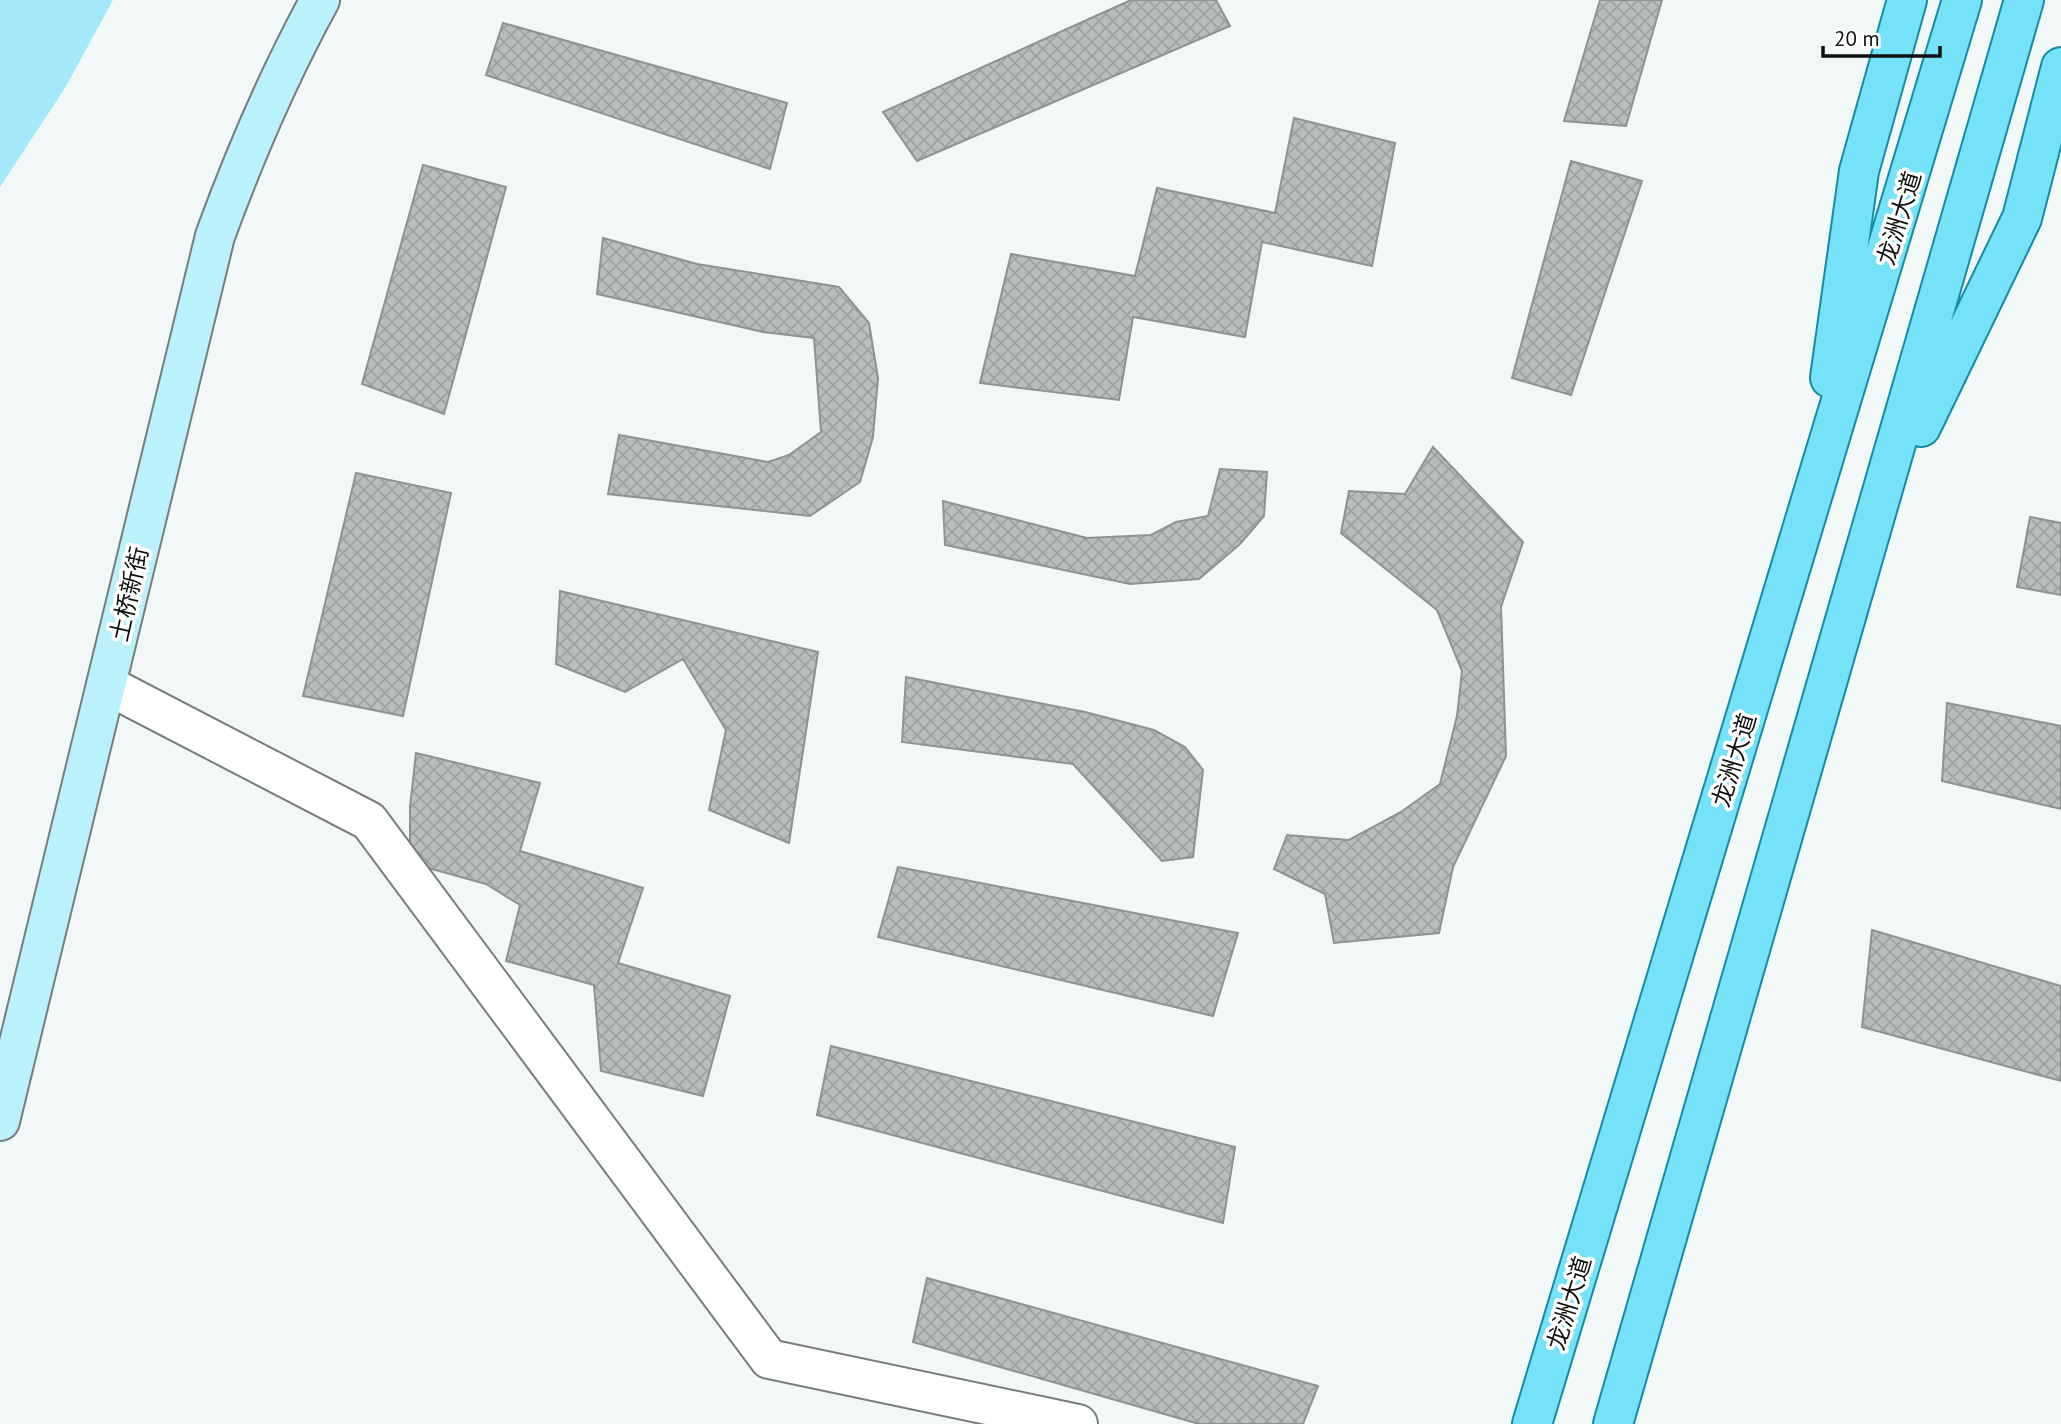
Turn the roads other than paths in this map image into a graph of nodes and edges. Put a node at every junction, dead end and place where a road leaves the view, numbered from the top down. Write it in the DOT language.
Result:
graph roads {
  1 [pos="320,0"];
  2 [pos="335,0"];
  3 [pos="1906,0"];
  4 [pos="1962,0"];
  5 [pos="2024,0"];
  6 [pos="2061,67"];
  7 [pos="280,74"];
  8 [pos="1813,501"];
  9 [pos="1874,523"];
  10 [pos="107,685"];
  11 [pos="0,1121"];
  12 [pos="1078,1424"];
  13 [pos="1532,1424"];
  14 [pos="1613,1424"];
  1 -- 7 [label="street, 土桥新街"];
  2 -- 7 [label="street, 土桥新街"];
  3 -- 8 [label="main road"];
  4 -- 8 [label="main road, 龙洲大道"];
  5 -- 9 [label="main road"];
  6 -- 9 [label="main road"];
  7 -- 10 [label="street, 土桥新街"];
  8 -- 13 [label="main road, 龙洲大道"];
  9 -- 14 [label="main road"];
  10 -- 11 [label="street, 土桥新街"];
  10 -- 12 [label="street"];
}
